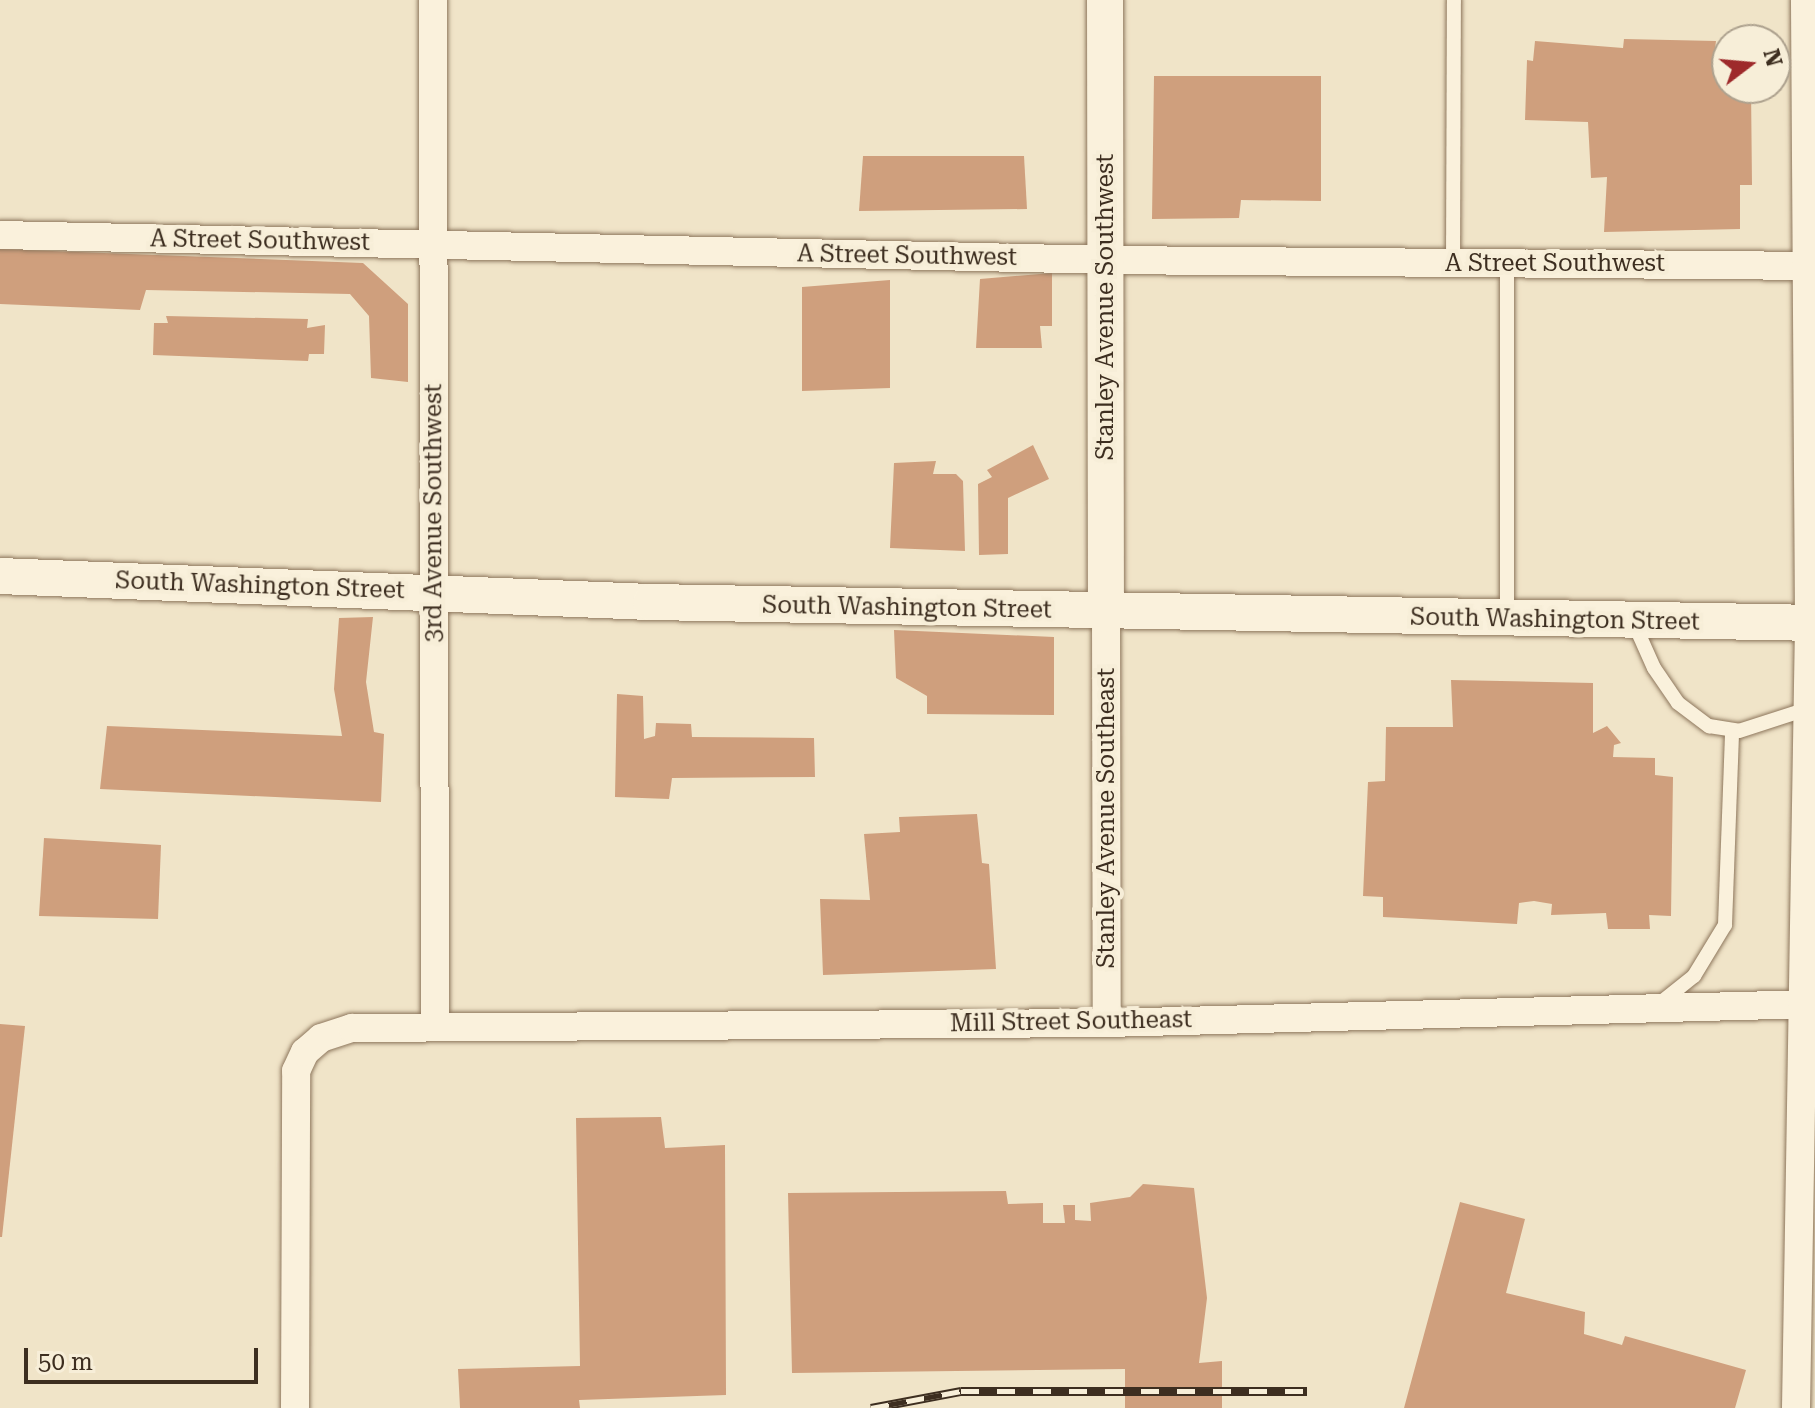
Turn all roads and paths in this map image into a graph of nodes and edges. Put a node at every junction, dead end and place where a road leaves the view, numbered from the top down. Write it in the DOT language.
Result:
graph roads {
  1 [pos="433,0"];
  2 [pos="1105,0"];
  3 [pos="1454,0"];
  4 [pos="1805,0"];
  5 [pos="0,235"];
  6 [pos="433,245"];
  7 [pos="1106,260"];
  8 [pos="1453,263"];
  9 [pos="1507,264"];
  10 [pos="1811,266"];
  11 [pos="0,576"];
  12 [pos="434,593"];
  13 [pos="1106,614"];
  14 [pos="1507,619"];
  15 [pos="1633,621"];
  16 [pos="1812,623"];
  17 [pos="1807,709"];
  18 [pos="1732,730"];
  19 [pos="1808,1004"];
  20 [pos="1653,1008"];
  21 [pos="1107,1023"];
  22 [pos="435,1026"];
  23 [pos="295,1408"];
  24 [pos="1796,1408"];
  1 -- 6 [label="street, 3rd Avenue Southwest"];
  2 -- 7 [label="street, Stanley Avenue Southwest"];
  3 -- 8 [label="lane"];
  4 -- 10 [label="street"];
  5 -- 6 [label="street, A Street Southwest"];
  6 -- 7 [label="street, A Street Southwest"];
  6 -- 12 [label="street, 3rd Avenue Southwest"];
  7 -- 8 [label="street, A Street Southwest"];
  7 -- 13 [label="street, Stanley Avenue Southwest"];
  8 -- 9 [label="street, A Street Southwest"];
  9 -- 10 [label="street, A Street Southwest"];
  9 -- 14 [label="lane"];
  10 -- 16 [label="street"];
  11 -- 12 [label="street, South Washington Street"];
  12 -- 13 [label="street, South Washington Street"];
  12 -- 22 [label="street, 3rd Avenue Southwest"];
  13 -- 14 [label="street, South Washington Street"];
  13 -- 21 [label="street, Stanley Avenue Southeast"];
  14 -- 15 [label="street, South Washington Street"];
  15 -- 16 [label="street, South Washington Street"];
  15 -- 18 [label="lane"];
  16 -- 17 [label="street"];
  17 -- 18 [label="lane"];
  17 -- 19 [label="street"];
  18 -- 20 [label="lane"];
  19 -- 20 [label="street, Mill Street Southeast"];
  19 -- 24 [label="street"];
  20 -- 21 [label="street, Mill Street Southeast"];
  21 -- 22 [label="street, Mill Street Southeast"];
  22 -- 23 [label="street, Mill Street Southeast"];
}
